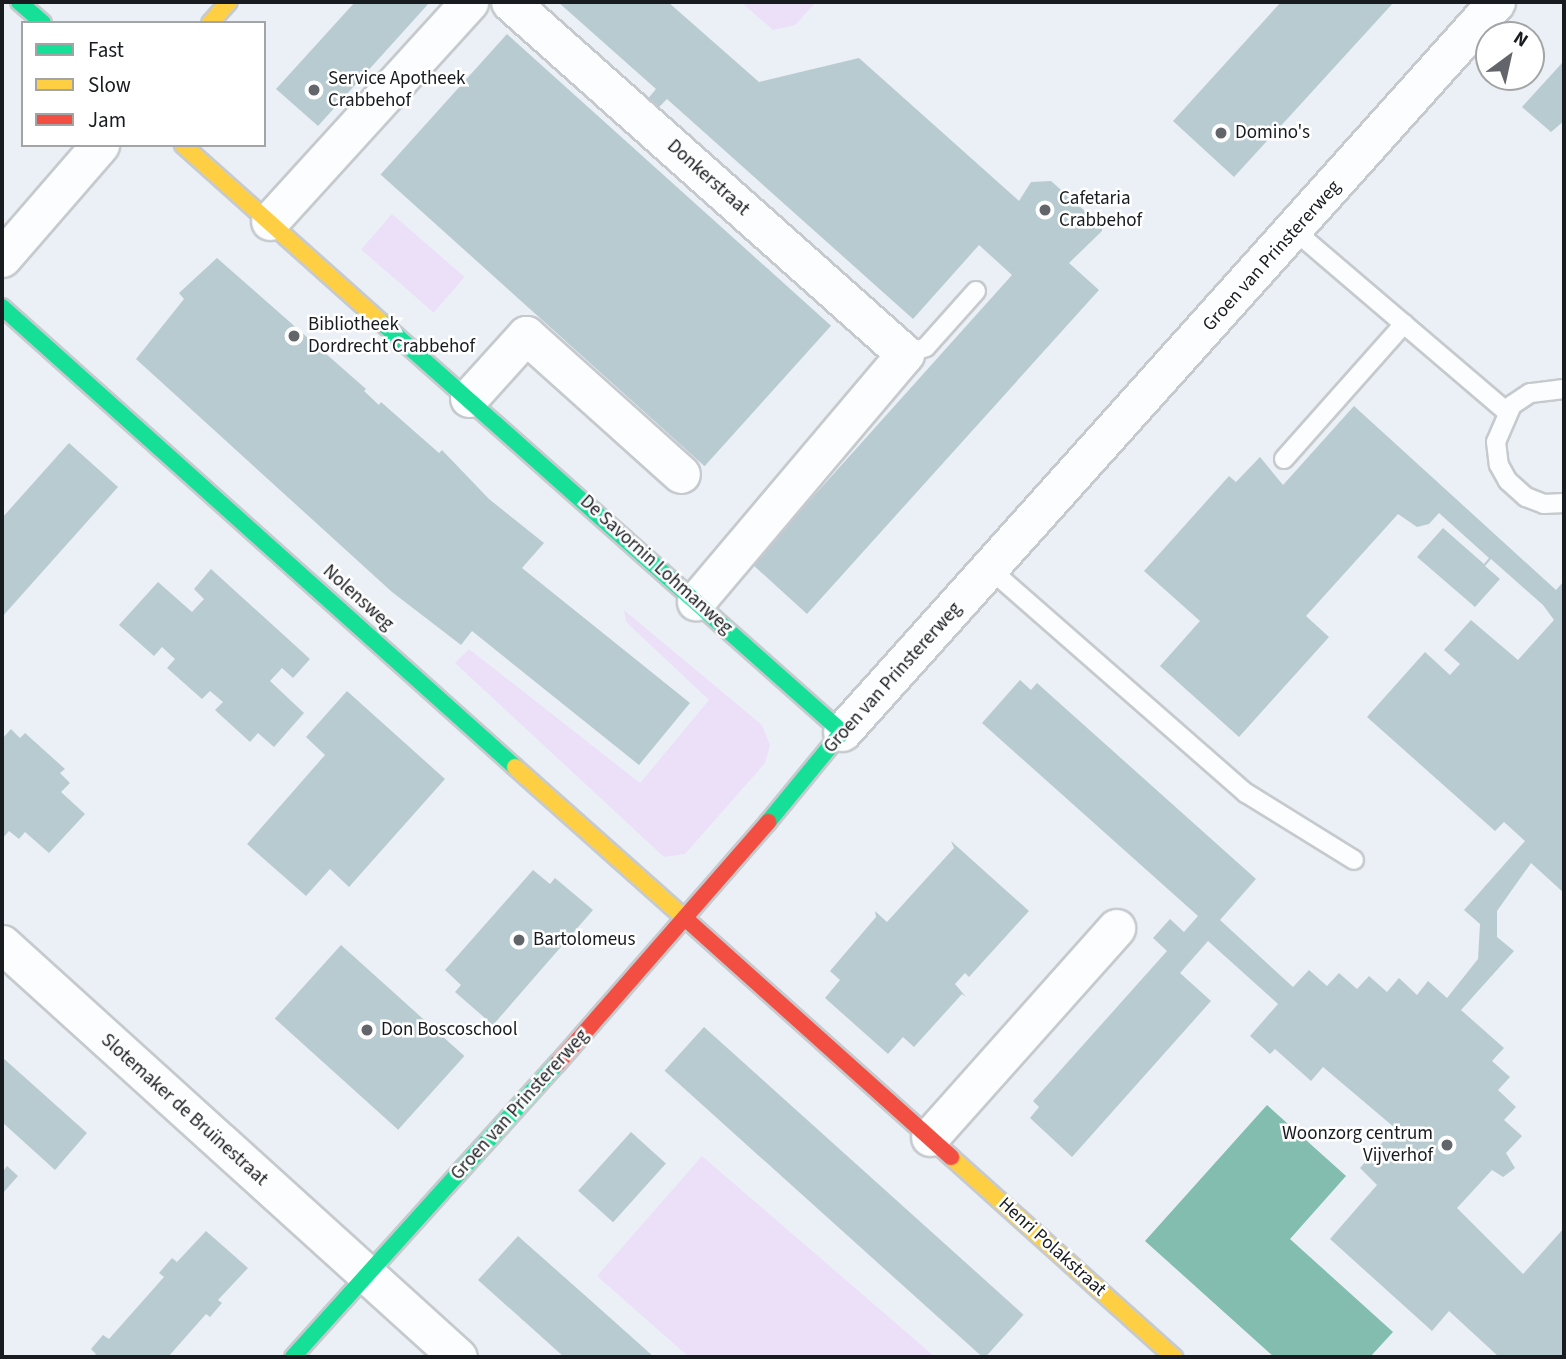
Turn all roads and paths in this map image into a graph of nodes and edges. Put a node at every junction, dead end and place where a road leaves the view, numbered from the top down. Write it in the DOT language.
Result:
graph roads {
  1 [pos="19,2"];
  2 [pos="229,2"];
  3 [pos="468,2"];
  4 [pos="510,2"];
  5 [pos="1496,2"];
  6 [pos="41,21"];
  7 [pos="212,21"];
  8 [pos="98,147"];
  9 [pos="185,147"];
  10 [pos="270,221"];
  11 [pos="1296,230"];
  12 [pos="2,258"];
  13 [pos="976,291"];
  14 [pos="2,307"];
  15 [pos="1404,324"];
  16 [pos="905,354"];
  17 [pos="1564,389"];
  18 [pos="469,398"];
  19 [pos="1506,411"];
  20 [pos="1284,459"];
  21 [pos="681,474"];
  22 [pos="1564,503"];
  23 [pos="990,570"];
  24 [pos="696,601"];
  25 [pos="842,732"];
  26 [pos="1354,860"];
  27 [pos="685,921"];
  28 [pos="1116,928"];
  29 [pos="2,944"];
  30 [pos="930,1138"];
  31 [pos="367,1275"];
  32 [pos="293,1357"];
  33 [pos="458,1357"];
  34 [pos="1174,1357"];
  1 -- 6 [label="street"];
  2 -- 7 [label="street"];
  3 -- 10 [label="street"];
  4 -- 16 [label="street, Donkerstraat"];
  5 -- 11 [label="street, Groen van Prinstererweg"];
  8 -- 12 [label="street"];
  9 -- 10 [label="street, De Savornin Lohmanweg"];
  10 -- 18 [label="street, De Savornin Lohmanweg"];
  11 -- 15 [label="lane"];
  11 -- 23 [label="street, Groen van Prinstererweg"];
  13 -- 16 [label="lane"];
  14 -- 27 [label="street, Nolensweg"];
  15 -- 19 [label="lane"];
  15 -- 20 [label="lane"];
  16 -- 24 [label="street"];
  17 -- 19 [label="lane"];
  18 -- 21 [label="street"];
  18 -- 24 [label="street, De Savornin Lohmanweg"];
  19 -- 22 [label="lane"];
  23 -- 25 [label="street, Groen van Prinstererweg"];
  23 -- 26 [label="lane"];
  24 -- 25 [label="street, De Savornin Lohmanweg"];
  25 -- 27 [label="street, Groen van Prinstererweg"];
  27 -- 30 [label="street, Henri Polakstraat"];
  27 -- 31 [label="street, Groen van Prinstererweg"];
  28 -- 30 [label="street"];
  29 -- 31 [label="street, Slotemaker de Bruïnestraat"];
  30 -- 34 [label="street, Henri Polakstraat"];
  31 -- 32 [label="street, Groen van Prinstererweg"];
  31 -- 33 [label="street, Slotemaker de Bruïnestraat"];
}
